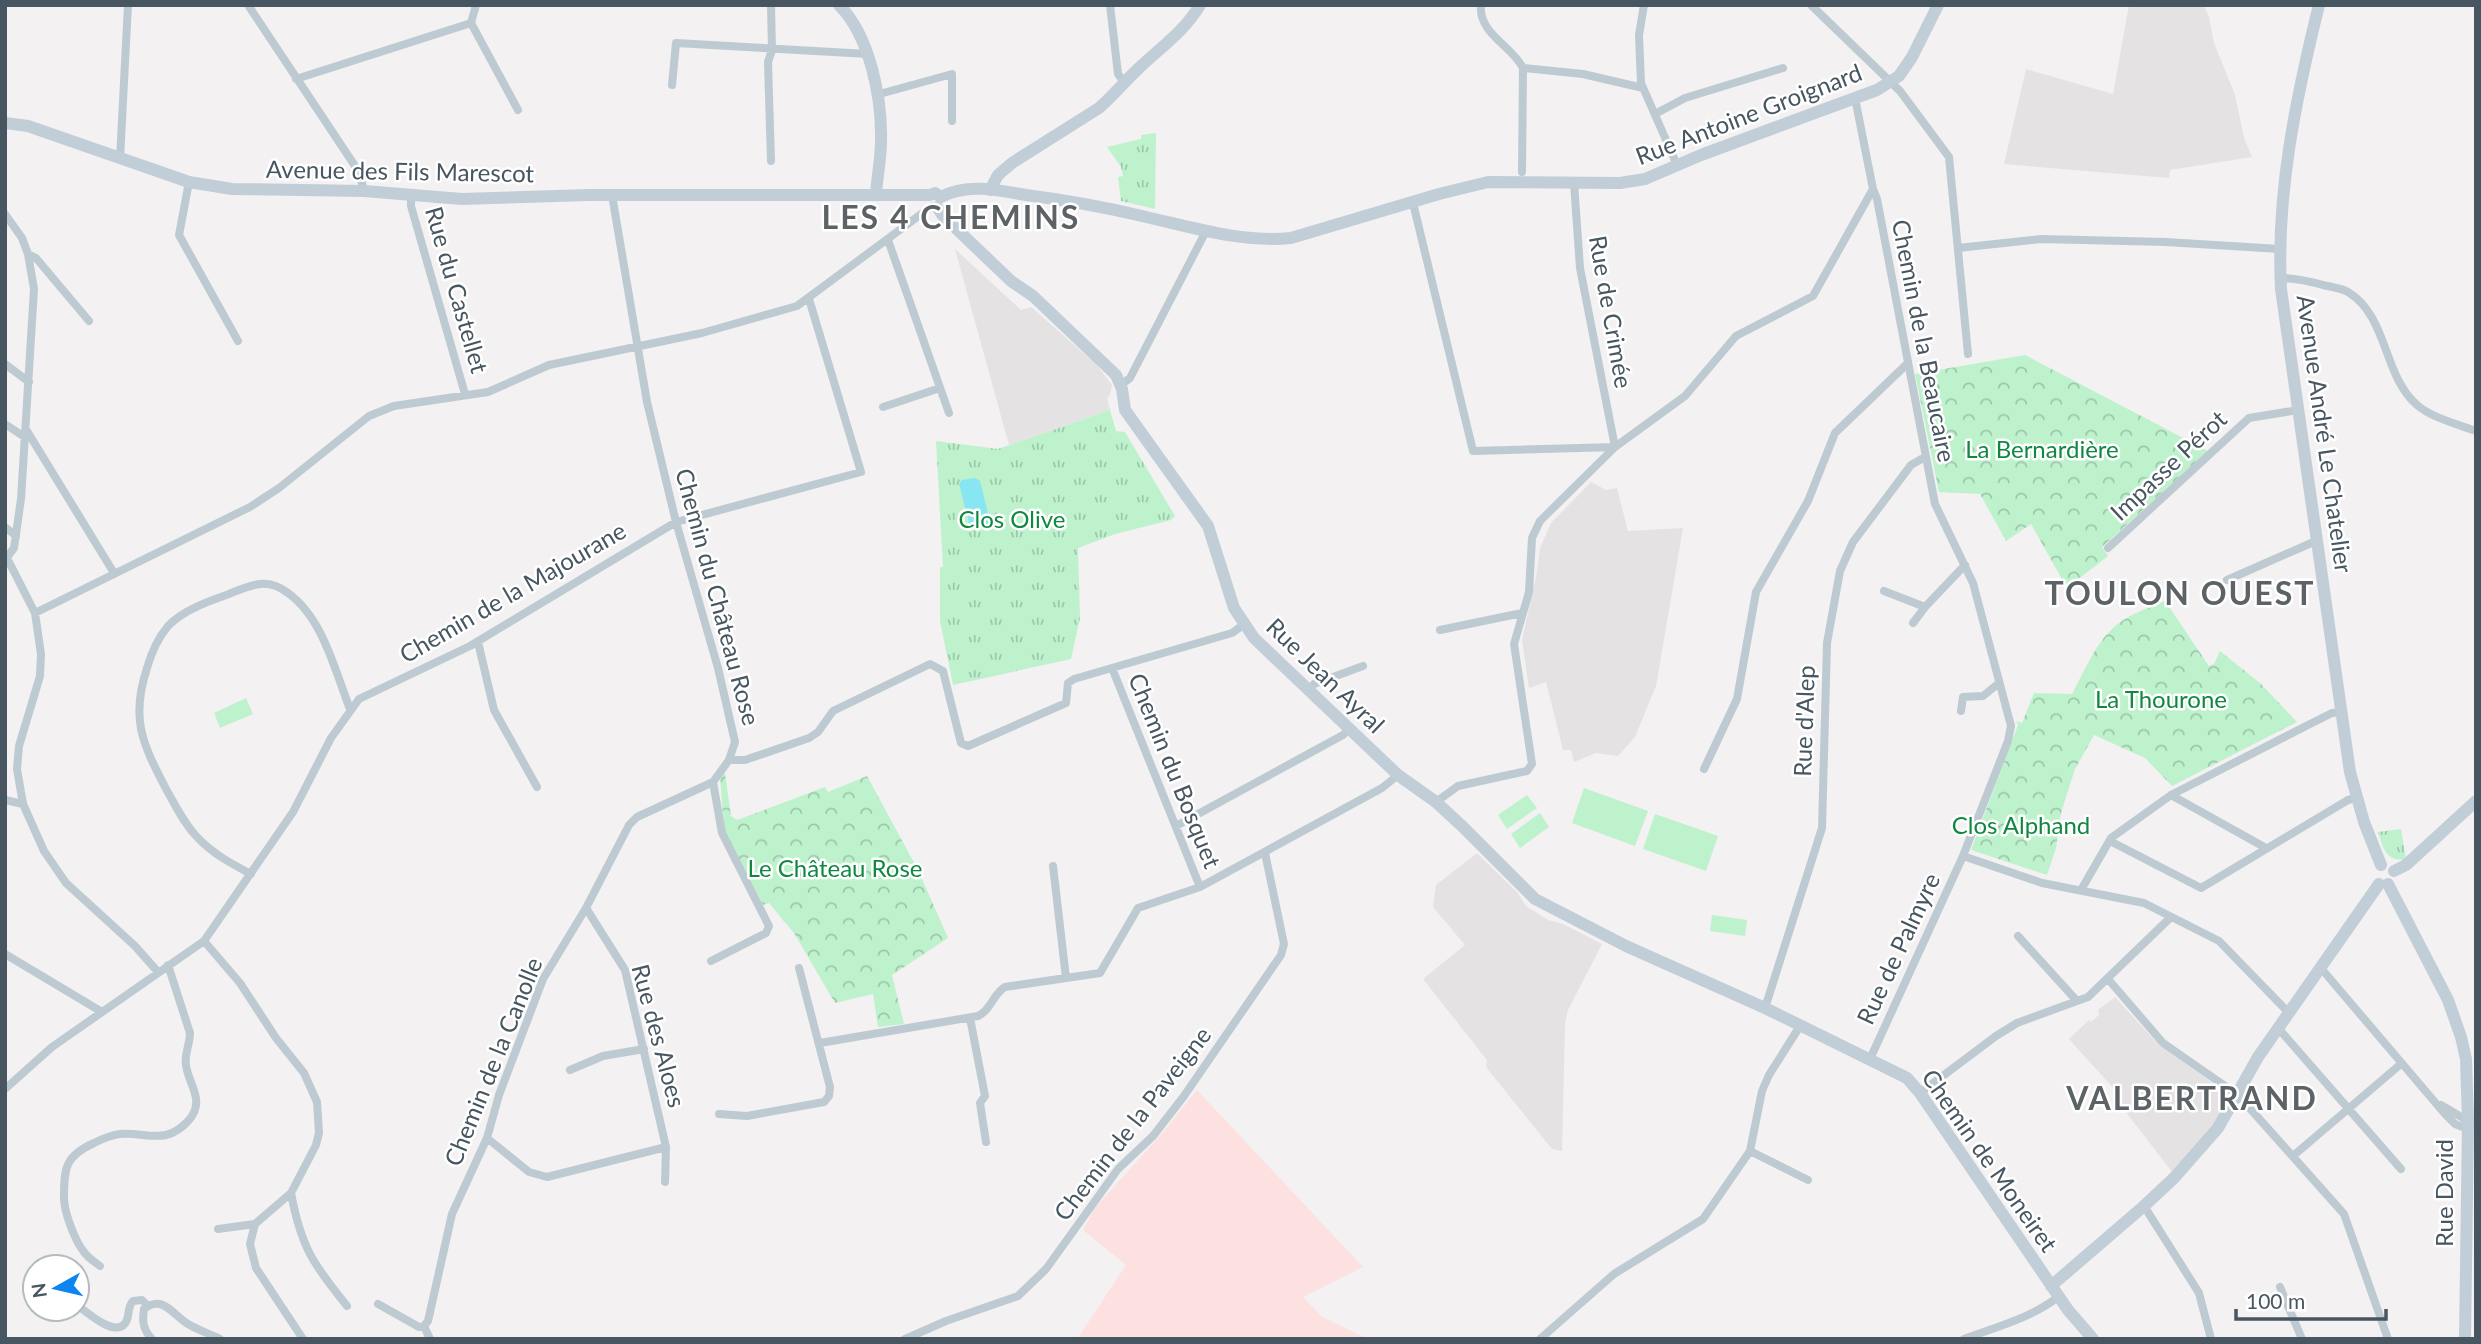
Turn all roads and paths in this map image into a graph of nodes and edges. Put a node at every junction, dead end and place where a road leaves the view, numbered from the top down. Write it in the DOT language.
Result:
graph roads {
  1 [pos="128,5"];
  2 [pos="248,5"];
  3 [pos="477,5"];
  4 [pos="771,5"];
  5 [pos="839,5"];
  6 [pos="1110,5"];
  7 [pos="1200,5"];
  8 [pos="1481,5"];
  9 [pos="1644,5"];
  10 [pos="1811,5"];
  11 [pos="1938,5"];
  12 [pos="2319,5"];
  13 [pos="471,23"];
  14 [pos="772,50"];
  15 [pos="868,54"];
  16 [pos="1523,68"];
  17 [pos="1783,68"];
  18 [pos="296,79"];
  19 [pos="1891,82"];
  20 [pos="1125,83"];
  21 [pos="672,85"];
  22 [pos="1643,88"];
  23 [pos="876,95"];
  24 [pos="1855,98"];
  25 [pos="518,110"];
  26 [pos="1654,114"];
  27 [pos="952,121"];
  28 [pos="5,122"];
  29 [pos="120,159"];
  30 [pos="771,161"];
  31 [pos="1677,165"];
  32 [pos="1522,172"];
  33 [pos="189,181"];
  34 [pos="1574,183"];
  35 [pos="1872,189"];
  36 [pos="990,190"];
  37 [pos="364,191"];
  38 [pos="612,195"];
  39 [pos="876,195"];
  40 [pos="411,196"];
  41 [pos="935,201"];
  42 [pos="1413,203"];
  43 [pos="5,214"];
  44 [pos="1206,231"];
  45 [pos="888,240"];
  46 [pos="1958,247"];
  47 [pos="2280,249"];
  48 [pos="28,254"];
  49 [pos="2281,278"];
  50 [pos="809,299"];
  51 [pos="89,321"];
  52 [pos="238,341"];
  53 [pos="638,346"];
  54 [pos="1968,354"];
  55 [pos="1908,363"];
  56 [pos="5,364"];
  57 [pos="29,382"];
  58 [pos="1121,385"];
  59 [pos="940,388"];
  60 [pos="465,394"];
  61 [pos="883,407"];
  62 [pos="2298,410"];
  63 [pos="949,413"];
  64 [pos="5,424"];
  65 [pos="2476,431"];
  66 [pos="26,434"];
  67 [pos="1615,447"];
  68 [pos="1925,457"];
  69 [pos="676,522"];
  70 [pos="5,527"];
  71 [pos="16,536"];
  72 [pos="2318,540"];
  73 [pos="2108,548"];
  74 [pos="6,559"];
  75 [pos="1965,565"];
  76 [pos="114,573"];
  77 [pos="2227,580"];
  78 [pos="1884,591"];
  79 [pos="1926,607"];
  80 [pos="35,612"];
  81 [pos="1522,613"];
  82 [pos="1913,623"];
  83 [pos="1243,625"];
  84 [pos="1440,630"];
  85 [pos="478,642"];
  86 [pos="1363,666"];
  87 [pos="1112,668"];
  88 [pos="1999,683"];
  89 [pos="1309,690"];
  90 [pos="350,709"];
  91 [pos="1961,711"];
  92 [pos="2341,712"];
  93 [pos="1350,728"];
  94 [pos="729,760"];
  95 [pos="1704,769"];
  96 [pos="1398,775"];
  97 [pos="713,782"];
  98 [pos="537,787"];
  99 [pos="2171,795"];
  100 [pos="2356,798"];
  101 [pos="5,800"];
  102 [pos="2476,801"];
  103 [pos="1436,803"];
  104 [pos="23,804"];
  105 [pos="1176,826"];
  106 [pos="2110,841"];
  107 [pos="2266,848"];
  108 [pos="1265,853"];
  109 [pos="1963,856"];
  110 [pos="2381,865"];
  111 [pos="1053,866"];
  112 [pos="2394,871"];
  113 [pos="251,874"];
  114 [pos="2384,884"];
  115 [pos="1200,887"];
  116 [pos="2081,891"];
  117 [pos="586,908"];
  118 [pos="2170,918"];
  119 [pos="2018,936"];
  120 [pos="204,941"];
  121 [pos="5,954"];
  122 [pos="711,961"];
  123 [pos="168,965"];
  124 [pos="2320,967"];
  125 [pos="799,968"];
  126 [pos="158,972"];
  127 [pos="1066,978"];
  128 [pos="2108,979"];
  129 [pos="2077,1001"];
  130 [pos="1765,1008"];
  131 [pos="102,1012"];
  132 [pos="2288,1012"];
  133 [pos="970,1018"];
  134 [pos="1800,1026"];
  135 [pos="2278,1028"];
  136 [pos="820,1043"];
  137 [pos="645,1049"];
  138 [pos="1870,1059"];
  139 [pos="2402,1063"];
  140 [pos="570,1070"];
  141 [pos="5,1089"];
  142 [pos="1920,1094"];
  143 [pos="2238,1095"];
  144 [pos="2468,1097"];
  145 [pos="2438,1104"];
  146 [pos="2349,1109"];
  147 [pos="2450,1110"];
  148 [pos="719,1114"];
  149 [pos="2468,1125"];
  150 [pos="487,1138"];
  151 [pos="986,1142"];
  152 [pos="666,1147"];
  153 [pos="1750,1151"];
  154 [pos="2293,1156"];
  155 [pos="2401,1170"];
  156 [pos="1808,1180"];
  157 [pos="665,1182"];
  158 [pos="291,1193"];
  159 [pos="2144,1206"];
  160 [pos="254,1224"];
  161 [pos="218,1229"];
  162 [pos="2471,1255"];
  163 [pos="100,1266"];
  164 [pos="2280,1287"];
  165 [pos="2055,1292"];
  166 [pos="378,1304"];
  167 [pos="148,1306"];
  168 [pos="347,1306"];
  169 [pos="91,1315"];
  170 [pos="424,1326"];
  171 [pos="152,1339"];
  172 [pos="220,1339"];
  173 [pos="303,1339"];
  174 [pos="430,1339"];
  175 [pos="905,1339"];
  176 [pos="1540,1339"];
  177 [pos="1964,1339"];
  178 [pos="2093,1339"];
  179 [pos="2211,1339"];
  180 [pos="2302,1339"];
  181 [pos="2388,1339"];
  182 [pos="2465,1339"];
  1 -- 29 [label="street"];
  2 -- 18 [label="street"];
  3 -- 13 [label="street"];
  4 -- 14 [label="street"];
  5 -- 15 [label="main road"];
  6 -- 20 [label="street"];
  7 -- 20 [label="main road"];
  8 -- 16 [label="street"];
  9 -- 22 [label="street"];
  10 -- 19 [label="street"];
  11 -- 19 [label="main road, Rue Antoine Groignard"];
  12 -- 47 [label="main road, Avenue André Le Chatelier"];
  13 -- 18 [label="street"];
  13 -- 25 [label="street"];
  14 -- 15 [label="street"];
  14 -- 21 [label="street"];
  14 -- 30 [label="street"];
  15 -- 23 [label="main road"];
  16 -- 22 [label="street"];
  16 -- 32 [label="street"];
  17 -- 26 [label="street"];
  18 -- 37 [label="street"];
  19 -- 24 [label="main road, Rue Antoine Groignard"];
  19 -- 46 [label="street"];
  20 -- 36 [label="main road"];
  22 -- 26 [label="street"];
  23 -- 27 [label="street"];
  23 -- 39 [label="main road"];
  24 -- 31 [label="main road, Rue Antoine Groignard"];
  24 -- 35 [label="street, Chemin de la Beaucaire"];
  26 -- 31 [label="street"];
  28 -- 29 [label="main road, Avenue des Fils Marescot"];
  29 -- 33 [label="main road, Avenue des Fils Marescot"];
  31 -- 34 [label="main road, Rue Antoine Groignard"];
  33 -- 37 [label="main road, Avenue des Fils Marescot"];
  33 -- 52 [label="street"];
  34 -- 42 [label="main road, Rue Antoine Groignard"];
  34 -- 67 [label="street, Rue de Crimée"];
  35 -- 55 [label="street, Chemin de la Beaucaire"];
  35 -- 67 [label="street"];
  36 -- 41 [label="main road"];
  36 -- 44 [label="main road, Rue Antoine Groignard"];
  37 -- 40 [label="main road, Avenue des Fils Marescot"];
  38 -- 39 [label="main road, Avenue des Fils Marescot"];
  38 -- 40 [label="main road, Avenue des Fils Marescot"];
  38 -- 53 [label="street, Chemin du Château Rose"];
  39 -- 41 [label="main road, Avenue des Fils Marescot"];
  40 -- 60 [label="street, Rue du Castellet"];
  41 -- 45 [label="street"];
  41 -- 58 [label="main road, Rue Jean Ayral"];
  42 -- 44 [label="main road, Rue Antoine Groignard"];
  42 -- 67 [label="street"];
  43 -- 48 [label="street"];
  44 -- 58 [label="street"];
  45 -- 50 [label="street"];
  45 -- 59 [label="street"];
  46 -- 47 [label="street"];
  46 -- 54 [label="street"];
  47 -- 49 [label="main road, Avenue André Le Chatelier"];
  48 -- 51 [label="street"];
  48 -- 57 [label="street"];
  49 -- 62 [label="main road, Avenue André Le Chatelier"];
  49 -- 65 [label="street"];
  50 -- 53 [label="street"];
  50 -- 69 [label="street, Chemin de la Majourane"];
  53 -- 60 [label="street"];
  53 -- 69 [label="street, Chemin du Château Rose"];
  55 -- 68 [label="street, Chemin de la Beaucaire"];
  55 -- 95 [label="street"];
  56 -- 57 [label="street"];
  57 -- 66 [label="street"];
  58 -- 83 [label="main road, Rue Jean Ayral"];
  59 -- 61 [label="street"];
  59 -- 63 [label="street"];
  60 -- 76 [label="street"];
  62 -- 72 [label="main road, Avenue André Le Chatelier"];
  62 -- 73 [label="street, Impasse Pérot"];
  64 -- 66 [label="street"];
  66 -- 71 [label="street"];
  66 -- 76 [label="street"];
  67 -- 81 [label="street"];
  68 -- 75 [label="street, Chemin de la Beaucaire"];
  68 -- 130 [label="street, Rue d'Alep"];
  69 -- 85 [label="street, Chemin de la Majourane"];
  69 -- 94 [label="street, Chemin du Château Rose"];
  70 -- 71 [label="street"];
  71 -- 74 [label="street"];
  72 -- 77 [label="street"];
  72 -- 92 [label="main road, Avenue André Le Chatelier"];
  74 -- 80 [label="street"];
  75 -- 79 [label="street"];
  75 -- 88 [label="street, Chemin de la Beaucaire"];
  76 -- 80 [label="street"];
  78 -- 79 [label="street"];
  79 -- 82 [label="street"];
  80 -- 104 [label="street"];
  81 -- 84 [label="street"];
  81 -- 103 [label="street"];
  83 -- 87 [label="street"];
  83 -- 89 [label="main road, Rue Jean Ayral"];
  85 -- 90 [label="street, Chemin de la Majourane"];
  85 -- 98 [label="street"];
  86 -- 89 [label="street"];
  87 -- 94 [label="street"];
  87 -- 105 [label="street, Chemin du Bosquet"];
  88 -- 91 [label="street"];
  88 -- 109 [label="street, Chemin de la Beaucaire"];
  89 -- 93 [label="main road, Rue Jean Ayral"];
  90 -- 113 [label="street, Chemin de la Majourane"];
  90 -- 113 [label="street"];
  92 -- 99 [label="street"];
  92 -- 100 [label="main road, Avenue André Le Chatelier"];
  93 -- 96 [label="main road, Rue Jean Ayral"];
  93 -- 105 [label="street"];
  94 -- 97 [label="street, Chemin du Château Rose"];
  96 -- 103 [label="main road, Chemin de Moneiret"];
  96 -- 108 [label="street"];
  97 -- 117 [label="street, Chemin de la Canolle"];
  97 -- 122 [label="street"];
  99 -- 106 [label="street"];
  99 -- 107 [label="street"];
  100 -- 107 [label="street"];
  100 -- 110 [label="main road, Avenue André Le Chatelier"];
  101 -- 104 [label="street"];
  102 -- 112 [label="main road"];
  103 -- 130 [label="main road, Chemin de Moneiret"];
  104 -- 126 [label="street"];
  105 -- 115 [label="street, Chemin du Bosquet"];
  106 -- 107 [label="street"];
  106 -- 116 [label="street"];
  108 -- 115 [label="street"];
  108 -- 175 [label="street, Chemin de la Paveigne"];
  109 -- 116 [label="street"];
  109 -- 138 [label="street, Rue de Palmyre"];
  110 -- 112 [label="main road"];
  110 -- 114 [label="main road"];
  111 -- 127 [label="street"];
  112 -- 114 [label="main road"];
  113 -- 120 [label="street, Chemin de la Majourane"];
  114 -- 124 [label="main road"];
  114 -- 144 [label="main road"];
  115 -- 127 [label="street"];
  116 -- 118 [label="street"];
  117 -- 137 [label="street, Rue des Aloes"];
  117 -- 150 [label="street, Chemin de la Canolle"];
  118 -- 128 [label="street"];
  118 -- 132 [label="street"];
  119 -- 129 [label="street"];
  120 -- 123 [label="street, Chemin de la Majourane"];
  120 -- 158 [label="street"];
  121 -- 131 [label="street"];
  123 -- 126 [label="street, Chemin de la Majourane"];
  123 -- 163 [label="street"];
  124 -- 132 [label="main road"];
  124 -- 139 [label="street, Rue David"];
  125 -- 136 [label="street"];
  126 -- 131 [label="street, Chemin de la Majourane"];
  127 -- 133 [label="street"];
  128 -- 129 [label="street"];
  128 -- 143 [label="street"];
  129 -- 142 [label="street"];
  130 -- 134 [label="main road, Chemin de Moneiret"];
  131 -- 141 [label="street, Chemin de la Majourane"];
  132 -- 135 [label="main road"];
  133 -- 136 [label="street"];
  133 -- 151 [label="street"];
  134 -- 138 [label="main road, Chemin de Moneiret"];
  134 -- 153 [label="street"];
  135 -- 143 [label="main road"];
  135 -- 146 [label="street"];
  136 -- 148 [label="street"];
  137 -- 140 [label="street"];
  137 -- 152 [label="street, Rue des Aloes"];
  138 -- 142 [label="main road, Chemin de Moneiret"];
  139 -- 145 [label="street, Rue David"];
  139 -- 146 [label="street"];
  142 -- 165 [label="main road, Chemin de Moneiret"];
  143 -- 154 [label="street"];
  143 -- 159 [label="main road"];
  144 -- 147 [label="street, Rue David"];
  144 -- 149 [label="main road"];
  145 -- 147 [label="street, Rue David"];
  145 -- 149 [label="street, Rue David"];
  146 -- 154 [label="street"];
  146 -- 155 [label="street"];
  147 -- 149 [label="street, Rue David"];
  149 -- 162 [label="main road, Rue David"];
  150 -- 152 [label="street"];
  150 -- 170 [label="street, Chemin de la Canolle"];
  152 -- 157 [label="street, Rue des Aloes"];
  153 -- 156 [label="street"];
  153 -- 176 [label="street"];
  154 -- 181 [label="street"];
  158 -- 160 [label="street"];
  158 -- 168 [label="street"];
  159 -- 165 [label="main road"];
  159 -- 179 [label="street"];
  160 -- 161 [label="street"];
  160 -- 173 [label="street"];
  162 -- 182 [label="main road, Rue David"];
  164 -- 180 [label="street"];
  165 -- 177 [label="street"];
  165 -- 178 [label="main road, Chemin de Moneiret"];
  166 -- 170 [label="street"];
  167 -- 169 [label="street"];
  167 -- 171 [label="street"];
  167 -- 172 [label="street"];
  170 -- 174 [label="street"];
}
